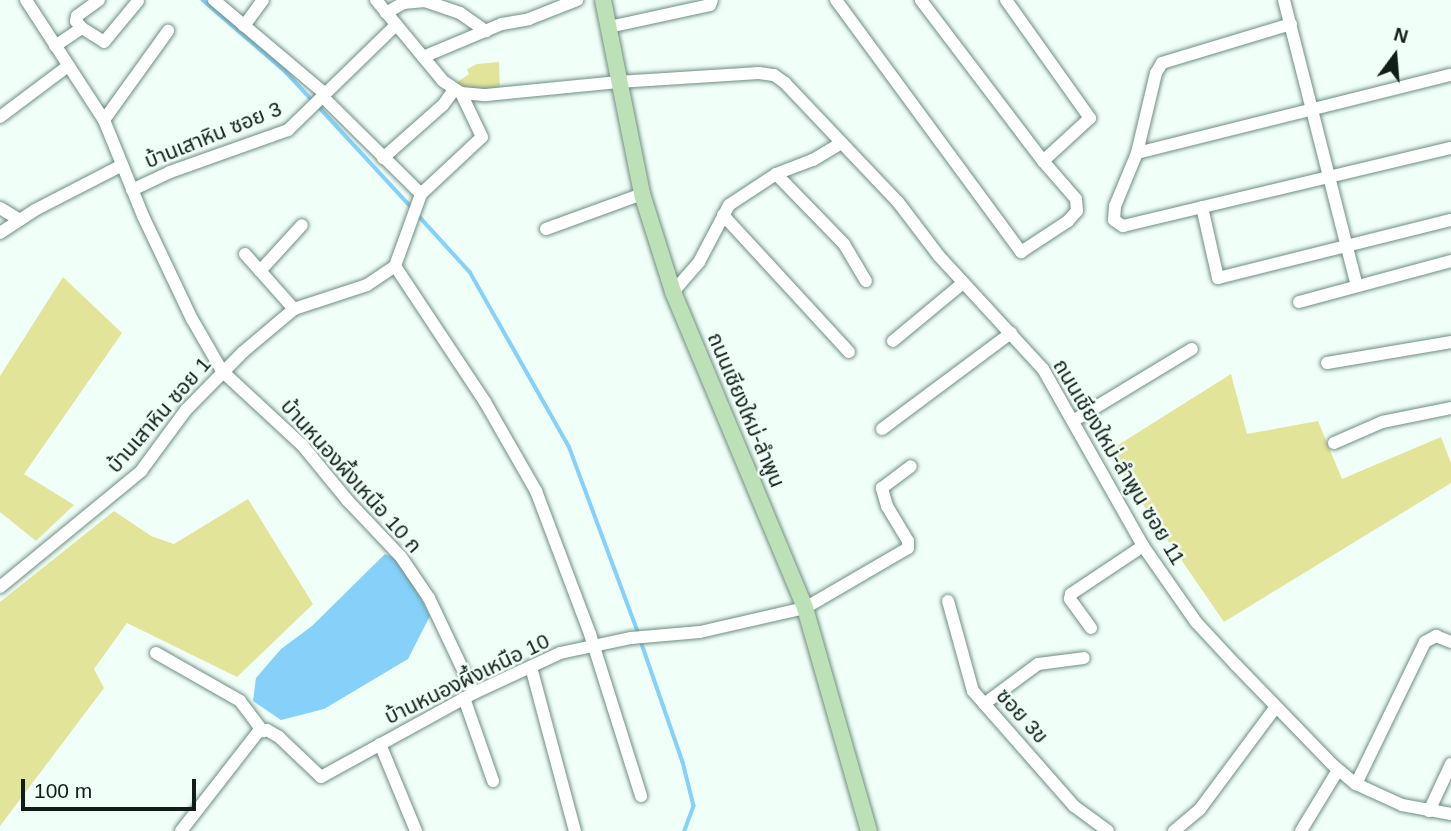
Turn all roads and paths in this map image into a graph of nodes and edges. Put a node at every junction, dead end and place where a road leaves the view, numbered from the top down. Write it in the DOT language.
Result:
graph roads {
  1 [pos="26,0"];
  2 [pos="99,0"];
  3 [pos="214,0"];
  4 [pos="263,0"];
  5 [pos="376,0"];
  6 [pos="577,0"];
  7 [pos="603,0"];
  8 [pos="837,0"];
  9 [pos="920,0"];
  10 [pos="1006,0"];
  11 [pos="1284,0"];
  12 [pos="138,1"];
  13 [pos="711,3"];
  14 [pos="386,13"];
  15 [pos="1292,24"];
  16 [pos="396,25"];
  17 [pos="244,26"];
  18 [pos="608,27"];
  19 [pos="82,28"];
  20 [pos="168,31"];
  21 [pos="486,31"];
  22 [pos="55,46"];
  23 [pos="423,57"];
  24 [pos="68,66"];
  25 [pos="1451,75"];
  26 [pos="618,82"];
  27 [pos="458,91"];
  28 [pos="323,94"];
  29 [pos="1311,109"];
  30 [pos="0,117"];
  31 [pos="104,120"];
  32 [pos="841,143"];
  33 [pos="1451,148"];
  34 [pos="1137,153"];
  35 [pos="383,158"];
  36 [pos="1043,161"];
  37 [pos="122,165"];
  38 [pos="776,174"];
  39 [pos="1329,178"];
  40 [pos="132,190"];
  41 [pos="421,194"];
  42 [pos="642,194"];
  43 [pos="1202,207"];
  44 [pos="0,208"];
  45 [pos="723,215"];
  46 [pos="20,220"];
  47 [pos="1451,220"];
  48 [pos="302,225"];
  49 [pos="546,229"];
  50 [pos="0,233"];
  51 [pos="1346,247"];
  52 [pos="245,254"];
  53 [pos="1451,261"];
  54 [pos="396,266"];
  55 [pos="260,271"];
  56 [pos="866,281"];
  57 [pos="963,283"];
  58 [pos="1357,286"];
  59 [pos="673,292"];
  60 [pos="1300,302"];
  61 [pos="294,309"];
  62 [pos="1011,332"];
  63 [pos="893,341"];
  64 [pos="1451,342"];
  65 [pos="1192,349"];
  66 [pos="849,352"];
  67 [pos="1327,363"];
  68 [pos="222,372"];
  69 [pos="1451,408"];
  70 [pos="1073,421"];
  71 [pos="882,429"];
  72 [pos="1334,443"];
  73 [pos="911,466"];
  74 [pos="1143,546"];
  75 [pos="0,587"];
  76 [pos="948,601"];
  77 [pos="805,608"];
  78 [pos="1091,628"];
  79 [pos="1451,642"];
  80 [pos="594,645"];
  81 [pos="156,653"];
  82 [pos="1084,658"];
  83 [pos="531,667"];
  84 [pos="469,695"];
  85 [pos="984,704"];
  86 [pos="1275,708"];
  87 [pos="262,731"];
  88 [pos="380,744"];
  89 [pos="1451,764"];
  90 [pos="1338,770"];
  91 [pos="493,781"];
  92 [pos="1356,784"];
  93 [pos="641,796"];
  94 [pos="1429,811"];
  95 [pos="1451,814"];
  96 [pos="181,831"];
  97 [pos="416,831"];
  98 [pos="575,831"];
  99 [pos="869,831"];
  100 [pos="1108,831"];
  101 [pos="1174,831"];
  102 [pos="1301,831"];
  1 -- 22 [label="street, บ้านหนองผึ้งเหนือ 10 ก"];
  2 -- 19 [label="street"];
  3 -- 17 [label="street"];
  4 -- 17 [label="street"];
  5 -- 14 [label="street"];
  6 -- 21 [label="street"];
  7 -- 18 [label="main road, ถนนเชียงใหม่-ลำพูน"];
  8 -- 36 [label="street"];
  9 -- 36 [label="street"];
  10 -- 36 [label="street"];
  11 -- 15 [label="street"];
  12 -- 19 [label="street"];
  13 -- 18 [label="street"];
  14 -- 16 [label="street"];
  14 -- 21 [label="street"];
  15 -- 29 [label="street"];
  15 -- 34 [label="street"];
  16 -- 23 [label="street"];
  16 -- 28 [label="street, บ้านเสาหิน ซอย 3"];
  17 -- 28 [label="street"];
  18 -- 26 [label="main road, ถนนเชียงใหม่-ลำพูน"];
  19 -- 22 [label="street"];
  20 -- 31 [label="street"];
  21 -- 23 [label="street"];
  22 -- 24 [label="street, บ้านหนองผึ้งเหนือ 10 ก"];
  23 -- 27 [label="street"];
  24 -- 30 [label="street"];
  24 -- 31 [label="street, บ้านหนองผึ้งเหนือ 10 ก"];
  25 -- 29 [label="street"];
  26 -- 27 [label="street, ถนนเชียงใหม่-ลำพูน ซอย 11"];
  26 -- 32 [label="street, ถนนเชียงใหม่-ลำพูน ซอย 11"];
  26 -- 42 [label="main road, ถนนเชียงใหม่-ลำพูน"];
  27 -- 35 [label="street"];
  27 -- 41 [label="street"];
  28 -- 35 [label="street"];
  28 -- 40 [label="street, บ้านเสาหิน ซอย 3"];
  29 -- 34 [label="street"];
  29 -- 39 [label="street"];
  31 -- 37 [label="street, บ้านหนองผึ้งเหนือ 10 ก"];
  32 -- 38 [label="street"];
  32 -- 57 [label="street, ถนนเชียงใหม่-ลำพูน ซอย 11"];
  33 -- 39 [label="street"];
  34 -- 43 [label="street"];
  35 -- 41 [label="street"];
  37 -- 40 [label="street, บ้านหนองผึ้งเหนือ 10 ก"];
  37 -- 46 [label="street"];
  38 -- 45 [label="street"];
  38 -- 56 [label="street"];
  39 -- 43 [label="street"];
  39 -- 51 [label="street"];
  40 -- 68 [label="street, บ้านหนองผึ้งเหนือ 10 ก"];
  41 -- 54 [label="street"];
  42 -- 49 [label="street"];
  42 -- 59 [label="main road, ถนนเชียงใหม่-ลำพูน"];
  43 -- 51 [label="street"];
  44 -- 46 [label="street"];
  45 -- 59 [label="street"];
  45 -- 66 [label="street"];
  46 -- 50 [label="street"];
  47 -- 51 [label="street"];
  48 -- 55 [label="street"];
  51 -- 58 [label="street"];
  52 -- 55 [label="street"];
  53 -- 58 [label="street"];
  54 -- 61 [label="street, บ้านเสาหิน ซอย 1"];
  54 -- 80 [label="street"];
  55 -- 61 [label="street"];
  57 -- 62 [label="street, ถนนเชียงใหม่-ลำพูน ซอย 11"];
  57 -- 63 [label="street"];
  58 -- 60 [label="street"];
  59 -- 77 [label="main road, ถนนเชียงใหม่-ลำพูน"];
  61 -- 68 [label="street, บ้านเสาหิน ซอย 1"];
  62 -- 70 [label="street, ถนนเชียงใหม่-ลำพูน ซอย 11"];
  62 -- 71 [label="street"];
  64 -- 67 [label="street"];
  65 -- 70 [label="street"];
  68 -- 75 [label="street, บ้านเสาหิน ซอย 1"];
  68 -- 84 [label="street, บ้านหนองผึ้งเหนือ 10 ก"];
  69 -- 72 [label="street"];
  70 -- 74 [label="street, ถนนเชียงใหม่-ลำพูน ซอย 11"];
  73 -- 77 [label="street, บ้านหนองผึ้งเหนือ 10"];
  74 -- 78 [label="street"];
  74 -- 86 [label="street, ถนนเชียงใหม่-ลำพูน ซอย 11"];
  76 -- 85 [label="street, ซอย 3ข"];
  77 -- 80 [label="street, บ้านหนองผึ้งเหนือ 10"];
  77 -- 99 [label="main road, ถนนเชียงใหม่-ลำพูน"];
  79 -- 92 [label="street"];
  80 -- 83 [label="street, บ้านหนองผึ้งเหนือ 10"];
  80 -- 93 [label="street"];
  81 -- 87 [label="street"];
  82 -- 85 [label="street"];
  83 -- 84 [label="street, บ้านหนองผึ้งเหนือ 10"];
  83 -- 98 [label="street"];
  84 -- 88 [label="street, บ้านหนองผึ้งเหนือ 10"];
  84 -- 91 [label="street, บ้านหนองผึ้งเหนือ 10 ก"];
  85 -- 100 [label="street, ซอย 3ข"];
  86 -- 90 [label="street, ถนนเชียงใหม่-ลำพูน ซอย 11"];
  86 -- 101 [label="street"];
  87 -- 88 [label="street, บ้านหนองผึ้งเหนือ 10"];
  87 -- 96 [label="street"];
  88 -- 97 [label="street"];
  89 -- 94 [label="street"];
  90 -- 92 [label="street, ถนนเชียงใหม่-ลำพูน ซอย 11"];
  90 -- 102 [label="street"];
  92 -- 94 [label="street, ถนนเชียงใหม่-ลำพูน ซอย 11"];
  94 -- 95 [label="street, ถนนเชียงใหม่-ลำพูน ซอย 11"];
}
